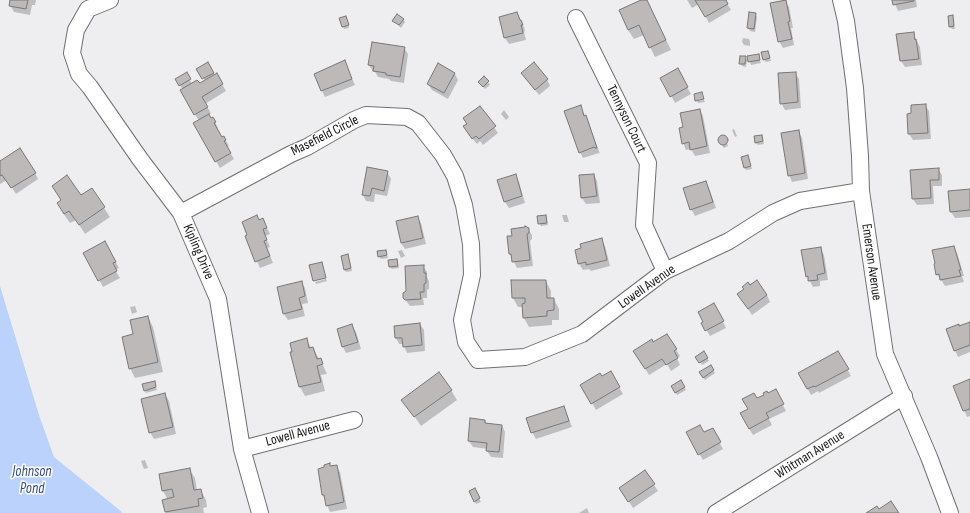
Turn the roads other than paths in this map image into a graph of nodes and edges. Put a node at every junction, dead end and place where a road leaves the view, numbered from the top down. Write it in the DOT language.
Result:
graph roads {
  1 [pos="110,0"];
  2 [pos="841,0"];
  3 [pos="576,18"];
  4 [pos="861,191"];
  5 [pos="181,212"];
  6 [pos="665,271"];
  7 [pos="478,360"];
  8 [pos="904,396"];
  9 [pos="354,420"];
  10 [pos="242,449"];
  11 [pos="260,513"];
  12 [pos="716,513"];
  13 [pos="950,513"];
  1 -- 5 [label="street, Kipling Drive"];
  2 -- 4 [label="street, Emerson Avenue"];
  3 -- 6 [label="street, Tennyson Court"];
  4 -- 6 [label="street, Lowell Avenue"];
  4 -- 8 [label="street, Emerson Avenue"];
  5 -- 7 [label="street, Masefield Circle"];
  5 -- 10 [label="street, Kipling Drive"];
  6 -- 7 [label="street, Lowell Avenue"];
  8 -- 12 [label="street, Whitman Avenue"];
  8 -- 13 [label="street, Emerson Avenue"];
  9 -- 10 [label="street, Lowell Avenue"];
  10 -- 11 [label="street, Kipling Drive"];
}
